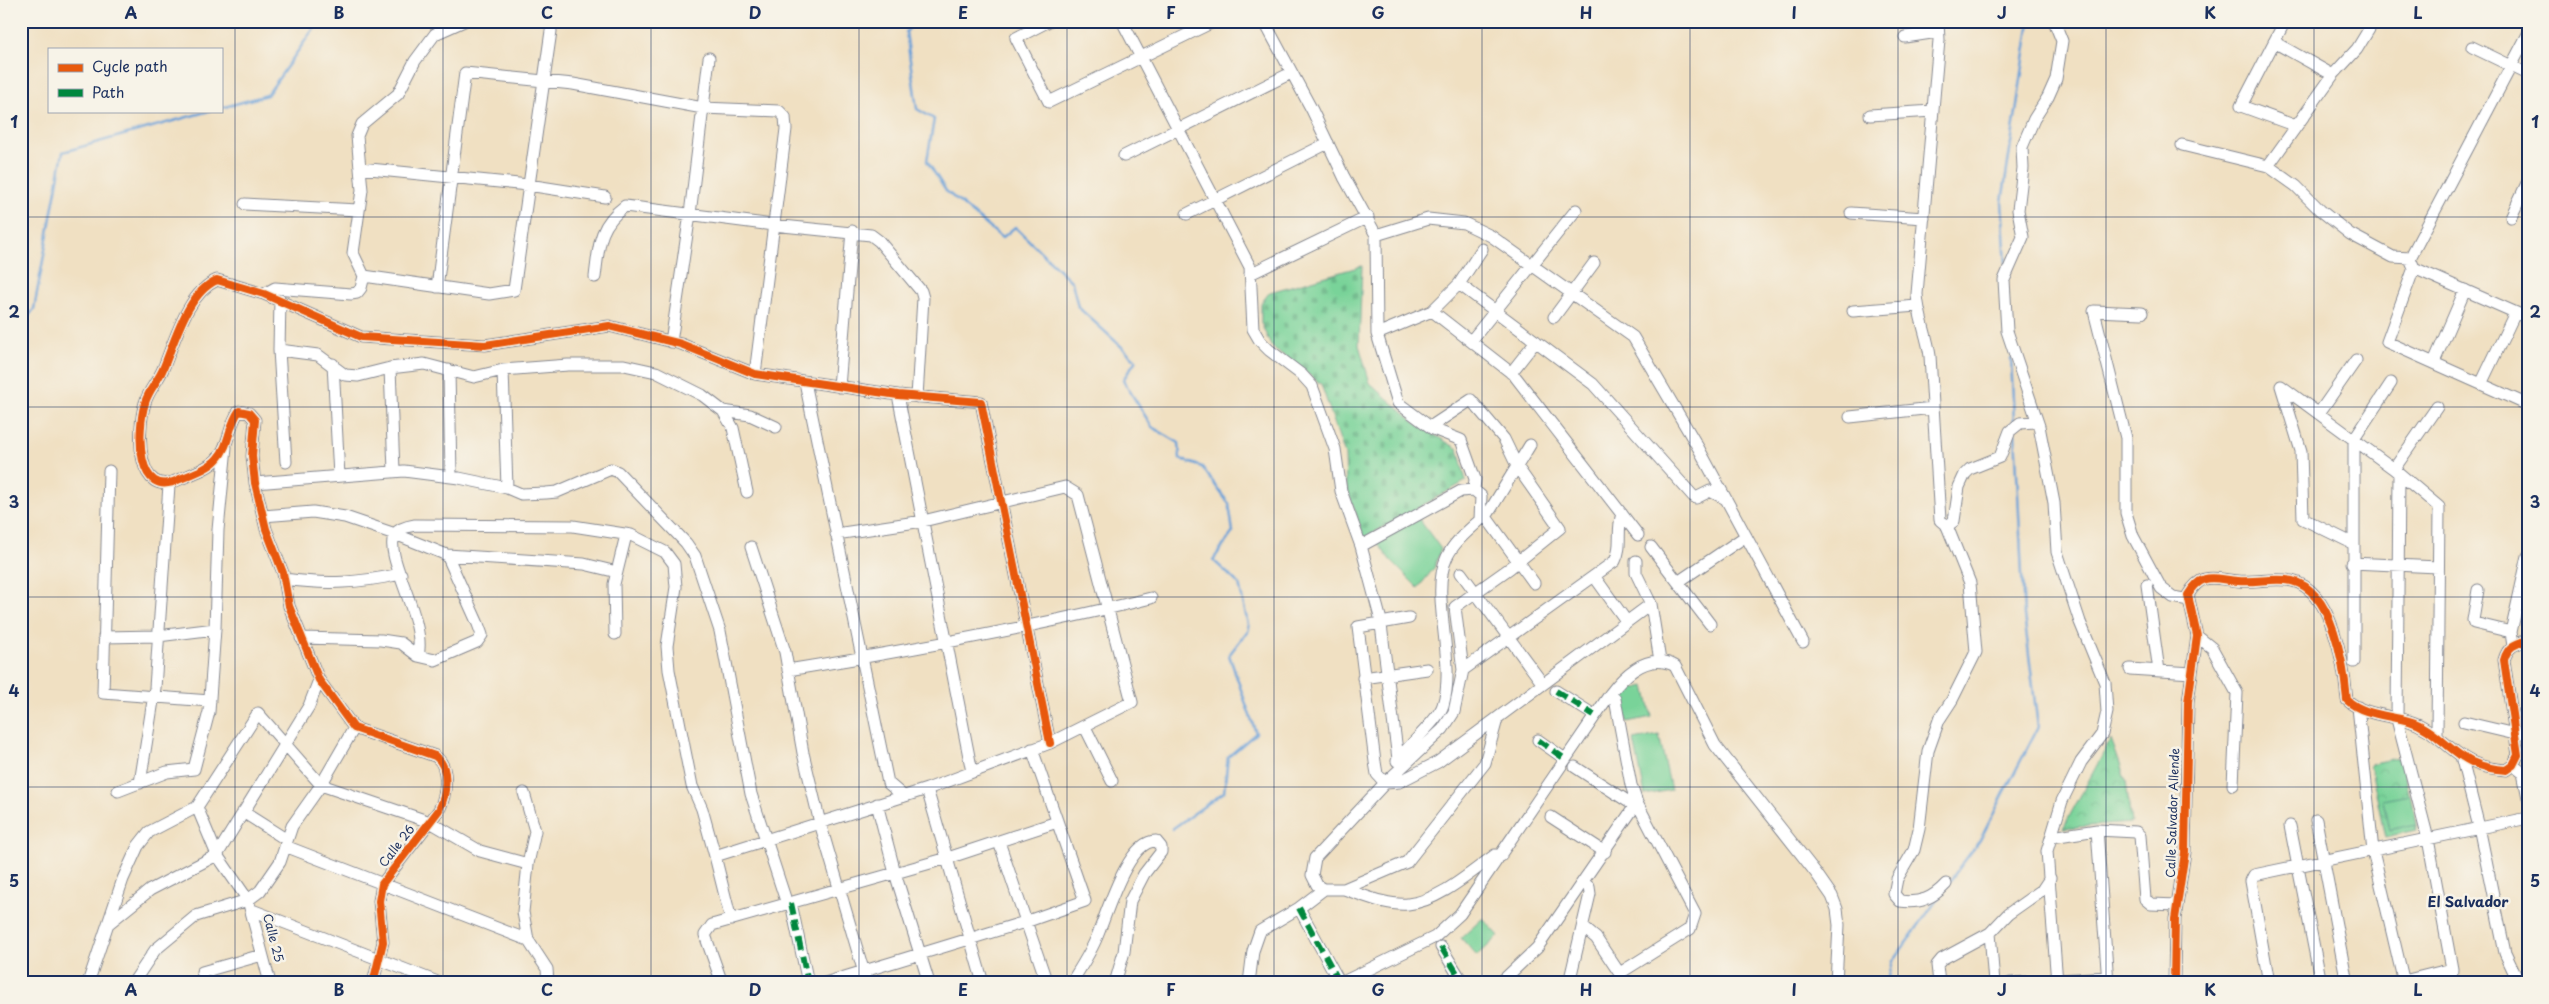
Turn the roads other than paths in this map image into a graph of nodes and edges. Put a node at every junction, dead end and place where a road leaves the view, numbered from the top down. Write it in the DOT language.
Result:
graph roads {
  1 [pos="464,21"];
  2 [pos="1049,21"];
  3 [pos="1122,21"];
  4 [pos="1215,21"];
  5 [pos="1264,21"];
  6 [pos="2054,21"];
  7 [pos="2285,21"];
  8 [pos="2374,21"];
  9 [pos="1938,26"];
  10 [pos="551,32"];
  11 [pos="2528,34"];
  12 [pos="1905,37"];
  13 [pos="2274,42"];
  14 [pos="2472,47"];
  15 [pos="709,58"];
  16 [pos="1142,58"];
  17 [pos="2511,66"];
  18 [pos="1291,73"];
  19 [pos="2528,74"];
  20 [pos="2333,75"];
  21 [pos="544,82"];
  22 [pos="703,108"];
  23 [pos="1933,111"];
  24 [pos="1870,115"];
  25 [pos="2296,126"];
  26 [pos="1180,130"];
  27 [pos="1328,143"];
  28 [pos="2182,145"];
  29 [pos="1124,156"];
  30 [pos="2268,166"];
  31 [pos="360,168"];
  32 [pos="451,177"];
  33 [pos="2528,181"];
  34 [pos="528,185"];
  35 [pos="605,197"];
  36 [pos="1216,201"];
  37 [pos="244,204"];
  38 [pos="358,210"];
  39 [pos="1576,210"];
  40 [pos="1851,213"];
  41 [pos="690,214"];
  42 [pos="1187,214"];
  43 [pos="1368,217"];
  44 [pos="2511,217"];
  45 [pos="1924,218"];
  46 [pos="773,225"];
  47 [pos="852,231"];
  48 [pos="1376,234"];
  49 [pos="1482,249"];
  50 [pos="1594,263"];
  51 [pos="2412,263"];
  52 [pos="1532,265"];
  53 [pos="1250,274"];
  54 [pos="364,276"];
  55 [pos="594,277"];
  56 [pos="1459,284"];
  57 [pos="437,287"];
  58 [pos="2465,290"];
  59 [pos="264,294"];
  60 [pos="1572,295"];
  61 [pos="280,300"];
  62 [pos="1917,306"];
  63 [pos="1494,310"];
  64 [pos="1432,311"];
  65 [pos="1853,311"];
  66 [pos="2142,312"];
  67 [pos="2515,313"];
  68 [pos="1554,317"];
  69 [pos="2528,318"];
  70 [pos="1377,334"];
  71 [pos="1472,341"];
  72 [pos="1536,341"];
  73 [pos="671,342"];
  74 [pos="279,350"];
  75 [pos="2356,360"];
  76 [pos="2434,362"];
  77 [pos="333,364"];
  78 [pos="390,368"];
  79 [pos="449,370"];
  80 [pos="503,370"];
  81 [pos="1511,373"];
  82 [pos="755,374"];
  83 [pos="805,382"];
  84 [pos="2391,383"];
  85 [pos="2481,384"];
  86 [pos="839,387"];
  87 [pos="898,395"];
  88 [pos="917,397"];
  89 [pos="2528,405"];
  90 [pos="2437,407"];
  91 [pos="1933,408"];
  92 [pos="722,411"];
  93 [pos="2319,414"];
  94 [pos="1850,417"];
  95 [pos="2039,426"];
  96 [pos="776,427"];
  97 [pos="1430,427"];
  98 [pos="2354,439"];
  99 [pos="1530,444"];
  100 [pos="226,445"];
  101 [pos="286,462"];
  102 [pos="1518,468"];
  103 [pos="109,471"];
  104 [pos="394,471"];
  105 [pos="2396,471"];
  106 [pos="339,476"];
  107 [pos="451,477"];
  108 [pos="255,483"];
  109 [pos="169,485"];
  110 [pos="507,488"];
  111 [pos="1474,490"];
  112 [pos="747,492"];
  113 [pos="1726,499"];
  114 [pos="1001,502"];
  115 [pos="1484,513"];
  116 [pos="1622,514"];
  117 [pos="263,516"];
  118 [pos="923,521"];
  119 [pos="1947,526"];
  120 [pos="395,534"];
  121 [pos="626,534"];
  122 [pos="836,534"];
  123 [pos="1638,535"];
  124 [pos="1746,536"];
  125 [pos="2352,543"];
  126 [pos="1361,546"];
  127 [pos="751,547"];
  128 [pos="1651,547"];
  129 [pos="446,555"];
  130 [pos="2528,556"];
  131 [pos="1636,561"];
  132 [pos="1519,562"];
  133 [pos="2352,563"];
  134 [pos="2398,566"];
  135 [pos="2438,567"];
  136 [pos="617,572"];
  137 [pos="1460,573"];
  138 [pos="401,574"];
  139 [pos="1594,576"];
  140 [pos="284,579"];
  141 [pos="1678,582"];
  142 [pos="1534,583"];
  143 [pos="2147,585"];
  144 [pos="2478,590"];
  145 [pos="1474,592"];
  146 [pos="1151,598"];
  147 [pos="2189,600"];
  148 [pos="1651,604"];
  149 [pos="1108,608"];
  150 [pos="1409,618"];
  151 [pos="1380,622"];
  152 [pos="1627,622"];
  153 [pos="1710,624"];
  154 [pos="1026,625"];
  155 [pos="215,630"];
  156 [pos="2511,632"];
  157 [pos="615,634"];
  158 [pos="158,636"];
  159 [pos="2197,636"];
  160 [pos="104,637"];
  161 [pos="1508,637"];
  162 [pos="301,638"];
  163 [pos="2528,640"];
  164 [pos="946,641"];
  165 [pos="1803,642"];
  166 [pos="2513,645"];
  167 [pos="418,656"];
  168 [pos="862,658"];
  169 [pos="1660,661"];
  170 [pos="2354,662"];
  171 [pos="1427,669"];
  172 [pos="2130,669"];
  173 [pos="788,670"];
  174 [pos="1463,670"];
  175 [pos="2159,671"];
  176 [pos="2192,673"];
  177 [pos="1389,675"];
  178 [pos="1363,678"];
  179 [pos="319,680"];
  180 [pos="1543,684"];
  181 [pos="1556,691"];
  182 [pos="1610,694"];
  183 [pos="153,697"];
  184 [pos="210,701"];
  185 [pos="2358,707"];
  186 [pos="1594,715"];
  187 [pos="2397,718"];
  188 [pos="1497,719"];
  189 [pos="2464,722"];
  190 [pos="1085,727"];
  191 [pos="354,728"];
  192 [pos="2528,732"];
  193 [pos="2436,734"];
  194 [pos="2515,734"];
  195 [pos="1538,740"];
  196 [pos="1050,743"];
  197 [pos="285,746"];
  198 [pos="1032,749"];
  199 [pos="2462,756"];
  200 [pos="1398,759"];
  201 [pos="1564,759"];
  202 [pos="2513,765"];
  203 [pos="1576,767"];
  204 [pos="972,772"];
  205 [pos="1112,781"];
  206 [pos="140,783"];
  207 [pos="1385,783"];
  208 [pos="320,785"];
  209 [pos="2233,785"];
  210 [pos="927,789"];
  211 [pos="118,791"];
  212 [pos="524,793"];
  213 [pos="902,795"];
  214 [pos="2528,798"];
  215 [pos="877,804"];
  216 [pos="1636,804"];
  217 [pos="197,807"];
  218 [pos="243,812"];
  219 [pos="1551,817"];
  220 [pos="2528,818"];
  221 [pos="2316,820"];
  222 [pos="430,822"];
  223 [pos="1057,822"];
  224 [pos="820,823"];
  225 [pos="2290,826"];
  226 [pos="2479,827"];
  227 [pos="2097,830"];
  228 [pos="2052,837"];
  229 [pos="2428,839"];
  230 [pos="767,840"];
  231 [pos="999,842"];
  232 [pos="286,843"];
  233 [pos="2373,851"];
  234 [pos="1605,852"];
  235 [pos="217,855"];
  236 [pos="716,856"];
  237 [pos="1501,856"];
  238 [pos="948,858"];
  239 [pos="2324,861"];
  240 [pos="528,864"];
  241 [pos="2298,866"];
  242 [pos="895,873"];
  243 [pos="2050,878"];
  244 [pos="1584,882"];
  245 [pos="382,884"];
  246 [pos="1946,884"];
  247 [pos="840,889"];
  248 [pos="1324,889"];
  249 [pos="1344,889"];
  250 [pos="789,904"];
  251 [pos="250,905"];
  252 [pos="2177,905"];
  253 [pos="1299,908"];
  254 [pos="731,920"];
  255 [pos="1025,922"];
  256 [pos="108,924"];
  257 [pos="1584,928"];
  258 [pos="1990,933"];
  259 [pos="971,939"];
  260 [pos="528,940"];
  261 [pos="1441,947"];
  262 [pos="919,954"];
  263 [pos="262,955"];
  264 [pos="381,958"];
  265 [pos="2452,969"];
  266 [pos="862,971"];
  267 [pos="202,972"];
  268 [pos="1623,978"];
  269 [pos="2107,980"];
  270 [pos="2057,982"];
  271 [pos="2401,982"];
  272 [pos="88,983"];
  273 [pos="133,983"];
  274 [pos="270,983"];
  275 [pos="373,983"];
  276 [pos="440,983"];
  277 [pos="548,983"];
  278 [pos="722,983"];
  279 [pos="808,983"];
  280 [pos="825,983"];
  281 [pos="867,983"];
  282 [pos="929,983"];
  283 [pos="983,983"];
  284 [pos="1048,983"];
  285 [pos="1071,983"];
  286 [pos="1115,983"];
  287 [pos="1249,983"];
  288 [pos="1341,983"];
  289 [pos="1463,983"];
  290 [pos="1500,983"];
  291 [pos="1569,983"];
  292 [pos="1836,983"];
  293 [pos="1939,983"];
  294 [pos="1994,983"];
  295 [pos="2010,983"];
  296 [pos="2174,983"];
  297 [pos="2268,983"];
  298 [pos="2321,983"];
  299 [pos="2347,983"];
  300 [pos="2451,983"];
  301 [pos="2519,983"];
  1 -- 31 [label="street"];
  2 -- 16 [label="street"];
  3 -- 16 [label="street"];
  4 -- 16 [label="street"];
  5 -- 18 [label="street"];
  6 -- 95 [label="street"];
  7 -- 13 [label="street"];
  8 -- 20 [label="street"];
  9 -- 12 [label="street"];
  9 -- 23 [label="street"];
  10 -- 21 [label="street"];
  11 -- 17 [label="street"];
  13 -- 20 [label="street"];
  13 -- 25 [label="street"];
  14 -- 17 [label="street"];
  15 -- 22 [label="street"];
  16 -- 26 [label="street"];
  17 -- 19 [label="street"];
  17 -- 51 [label="street"];
  18 -- 26 [label="street"];
  18 -- 27 [label="street"];
  20 -- 25 [label="street"];
  21 -- 22 [label="street"];
  21 -- 32 [label="street"];
  21 -- 34 [label="street"];
  22 -- 41 [label="street"];
  22 -- 46 [label="street"];
  23 -- 24 [label="street"];
  23 -- 45 [label="street"];
  25 -- 30 [label="street"];
  26 -- 29 [label="street"];
  26 -- 36 [label="street"];
  27 -- 36 [label="street"];
  27 -- 43 [label="street"];
  28 -- 30 [label="street"];
  30 -- 51 [label="street"];
  31 -- 32 [label="street"];
  31 -- 38 [label="street"];
  32 -- 34 [label="street"];
  32 -- 57 [label="street"];
  33 -- 44 [label="street"];
  34 -- 35 [label="street"];
  34 -- 57 [label="street"];
  36 -- 42 [label="street"];
  36 -- 53 [label="street"];
  37 -- 38 [label="street"];
  38 -- 54 [label="street"];
  39 -- 52 [label="street"];
  40 -- 45 [label="street"];
  41 -- 46 [label="street"];
  41 -- 55 [label="street"];
  41 -- 73 [label="street"];
  43 -- 48 [label="street"];
  43 -- 53 [label="street"];
  45 -- 62 [label="street"];
  46 -- 47 [label="street"];
  46 -- 82 [label="street"];
  47 -- 86 [label="street"];
  47 -- 88 [label="street"];
  48 -- 52 [label="street"];
  48 -- 70 [label="street"];
  49 -- 56 [label="street"];
  50 -- 60 [label="street"];
  51 -- 58 [label="street"];
  51 -- 76 [label="street"];
  52 -- 60 [label="street"];
  52 -- 63 [label="street"];
  53 -- 126 [label="street"];
  54 -- 57 [label="street"];
  54 -- 59 [label="street"];
  56 -- 63 [label="street"];
  56 -- 64 [label="street"];
  58 -- 67 [label="street"];
  58 -- 76 [label="street"];
  59 -- 61 [label="street"];
  59 -- 109 [label="street"];
  60 -- 68 [label="street"];
  60 -- 113 [label="street"];
  61 -- 73 [label="street"];
  61 -- 74 [label="street"];
  62 -- 65 [label="street"];
  62 -- 91 [label="street"];
  63 -- 71 [label="street"];
  63 -- 72 [label="street"];
  64 -- 70 [label="street"];
  64 -- 71 [label="street"];
  66 -- 147 [label="street"];
  67 -- 69 [label="street"];
  67 -- 85 [label="street"];
  70 -- 97 [label="street"];
  71 -- 81 [label="street"];
  72 -- 81 [label="street"];
  72 -- 113 [label="street"];
  73 -- 82 [label="street"];
  74 -- 77 [label="street"];
  74 -- 101 [label="street"];
  75 -- 93 [label="street"];
  76 -- 85 [label="street"];
  77 -- 78 [label="street"];
  77 -- 106 [label="street"];
  78 -- 79 [label="street"];
  78 -- 104 [label="street"];
  79 -- 80 [label="street"];
  79 -- 107 [label="street"];
  80 -- 92 [label="street"];
  80 -- 110 [label="street"];
  81 -- 116 [label="street"];
  82 -- 83 [label="street"];
  83 -- 86 [label="street"];
  83 -- 122 [label="street"];
  84 -- 98 [label="street"];
  85 -- 89 [label="street"];
  86 -- 87 [label="street"];
  87 -- 88 [label="street"];
  87 -- 118 [label="street"];
  88 -- 114 [label="street"];
  90 -- 105 [label="street"];
  91 -- 94 [label="street"];
  91 -- 119 [label="street"];
  92 -- 96 [label="street"];
  92 -- 112 [label="street"];
  93 -- 98 [label="street"];
  93 -- 125 [label="street"];
  95 -- 119 [label="street"];
  95 -- 228 [label="street"];
  97 -- 102 [label="street"];
  97 -- 111 [label="street"];
  98 -- 105 [label="street"];
  98 -- 125 [label="street"];
  99 -- 102 [label="street"];
  100 -- 108 [label="street"];
  100 -- 109 [label="street"];
  100 -- 155 [label="street"];
  102 -- 115 [label="street"];
  102 -- 132 [label="street"];
  103 -- 160 [label="street"];
  104 -- 106 [label="street"];
  104 -- 107 [label="street"];
  105 -- 134 [label="street"];
  105 -- 135 [label="street"];
  106 -- 108 [label="street"];
  107 -- 110 [label="street"];
  108 -- 117 [label="street"];
  109 -- 158 [label="street"];
  110 -- 230 [label="street"];
  111 -- 115 [label="street"];
  111 -- 126 [label="street"];
  113 -- 124 [label="street"];
  114 -- 118 [label="street"];
  114 -- 149 [label="street"];
  114 -- 154 [label="street"];
  115 -- 132 [label="street"];
  115 -- 200 [label="street"];
  116 -- 123 [label="street"];
  116 -- 139 [label="street"];
  117 -- 120 [label="street"];
  117 -- 140 [label="street"];
  118 -- 122 [label="street"];
  118 -- 164 [label="street"];
  119 -- 246 [label="street"];
  120 -- 121 [label="street"];
  120 -- 129 [label="street"];
  120 -- 138 [label="street"];
  121 -- 136 [label="street"];
  121 -- 236 [label="street"];
  122 -- 168 [label="street"];
  124 -- 141 [label="street"];
  124 -- 165 [label="street"];
  125 -- 133 [label="street"];
  126 -- 151 [label="street"];
  127 -- 173 [label="street"];
  128 -- 141 [label="street"];
  129 -- 136 [label="street"];
  129 -- 167 [label="street"];
  130 -- 156 [label="street"];
  131 -- 148 [label="street"];
  132 -- 142 [label="street"];
  132 -- 145 [label="street"];
  133 -- 134 [label="street"];
  133 -- 170 [label="street"];
  134 -- 135 [label="street"];
  134 -- 187 [label="street"];
  135 -- 193 [label="street"];
  136 -- 157 [label="street"];
  137 -- 145 [label="street"];
  138 -- 140 [label="street"];
  138 -- 167 [label="street"];
  139 -- 152 [label="street"];
  139 -- 161 [label="street"];
  140 -- 162 [label="street"];
  141 -- 153 [label="street"];
  143 -- 175 [label="street"];
  144 -- 156 [label="street"];
  145 -- 161 [label="street"];
  145 -- 174 [label="street"];
  146 -- 149 [label="street"];
  147 -- 159 [label="street"];
  147 -- 185 [label="street"];
  148 -- 152 [label="street"];
  148 -- 169 [label="street"];
  149 -- 154 [label="street"];
  149 -- 190 [label="street"];
  150 -- 151 [label="street"];
  151 -- 177 [label="street"];
  151 -- 178 [label="street"];
  152 -- 180 [label="street"];
  154 -- 164 [label="street"];
  154 -- 196 [label="street"];
  155 -- 158 [label="street"];
  155 -- 184 [label="street"];
  156 -- 166 [label="street"];
  158 -- 160 [label="street"];
  158 -- 183 [label="street"];
  159 -- 176 [label="street, Calle Salvador Allende"];
  159 -- 209 [label="street"];
  160 -- 183 [label="street"];
  161 -- 174 [label="street"];
  161 -- 180 [label="street"];
  162 -- 167 [label="street"];
  162 -- 179 [label="street"];
  163 -- 166 [label="street"];
  164 -- 168 [label="street"];
  164 -- 204 [label="street"];
  166 -- 194 [label="street"];
  168 -- 173 [label="street"];
  168 -- 213 [label="street"];
  169 -- 182 [label="street"];
  169 -- 292 [label="street"];
  171 -- 177 [label="street"];
  172 -- 175 [label="street"];
  173 -- 224 [label="street"];
  174 -- 207 [label="street"];
  175 -- 176 [label="street"];
  176 -- 252 [label="street, Calle Salvador Allende"];
  177 -- 178 [label="street"];
  177 -- 200 [label="street"];
  178 -- 207 [label="street"];
  179 -- 191 [label="street"];
  179 -- 197 [label="street"];
  180 -- 188 [label="street"];
  181 -- 186 [label="street"];
  182 -- 186 [label="street"];
  182 -- 216 [label="street"];
  183 -- 184 [label="street"];
  183 -- 206 [label="street"];
  184 -- 206 [label="street"];
  185 -- 187 [label="street"];
  185 -- 233 [label="street"];
  186 -- 201 [label="street"];
  187 -- 193 [label="street"];
  187 -- 229 [label="street"];
  188 -- 207 [label="street"];
  188 -- 249 [label="street"];
  189 -- 194 [label="street"];
  190 -- 196 [label="street"];
  190 -- 205 [label="street"];
  191 -- 208 [label="street"];
  191 -- 222 [label="street, Calle 26"];
  192 -- 194 [label="street"];
  193 -- 199 [label="street"];
  194 -- 202 [label="street"];
  195 -- 201 [label="street"];
  196 -- 198 [label="street"];
  197 -- 208 [label="street"];
  197 -- 217 [label="street"];
  197 -- 218 [label="street"];
  198 -- 204 [label="street"];
  198 -- 223 [label="street"];
  199 -- 202 [label="street"];
  199 -- 226 [label="street"];
  200 -- 207 [label="street"];
  201 -- 237 [label="street"];
  202 -- 214 [label="street"];
  203 -- 216 [label="street"];
  204 -- 210 [label="street"];
  206 -- 211 [label="street"];
  207 -- 248 [label="street"];
  208 -- 222 [label="street"];
  208 -- 232 [label="street"];
  210 -- 213 [label="street"];
  210 -- 238 [label="street"];
  212 -- 240 [label="street"];
  213 -- 215 [label="street"];
  215 -- 224 [label="street"];
  215 -- 242 [label="street"];
  216 -- 234 [label="street"];
  216 -- 268 [label="street"];
  217 -- 235 [label="street"];
  217 -- 256 [label="street"];
  218 -- 232 [label="street"];
  218 -- 235 [label="street"];
  219 -- 234 [label="street"];
  220 -- 226 [label="street"];
  221 -- 239 [label="street"];
  222 -- 240 [label="street"];
  222 -- 245 [label="street, Calle 26"];
  223 -- 231 [label="street"];
  223 -- 255 [label="street"];
  224 -- 230 [label="street"];
  224 -- 247 [label="street"];
  225 -- 241 [label="street"];
  226 -- 229 [label="street"];
  226 -- 301 [label="street"];
  227 -- 228 [label="street"];
  227 -- 252 [label="street"];
  227 -- 269 [label="street"];
  228 -- 243 [label="street"];
  229 -- 233 [label="street"];
  229 -- 265 [label="street"];
  230 -- 236 [label="street"];
  230 -- 250 [label="street"];
  231 -- 238 [label="street"];
  231 -- 255 [label="street"];
  232 -- 245 [label="street"];
  232 -- 251 [label="street"];
  233 -- 239 [label="street"];
  233 -- 271 [label="street"];
  234 -- 244 [label="street"];
  235 -- 251 [label="street"];
  235 -- 256 [label="street"];
  236 -- 254 [label="street"];
  237 -- 249 [label="street"];
  237 -- 288 [label="street"];
  238 -- 242 [label="street"];
  238 -- 259 [label="street"];
  239 -- 241 [label="street"];
  239 -- 299 [label="street"];
  240 -- 260 [label="street"];
  241 -- 297 [label="street"];
  241 -- 298 [label="street"];
  242 -- 247 [label="street"];
  242 -- 262 [label="street"];
  243 -- 258 [label="street"];
  243 -- 270 [label="street"];
  244 -- 257 [label="street"];
  244 -- 290 [label="street"];
  245 -- 260 [label="street"];
  245 -- 264 [label="street, Calle 26"];
  247 -- 250 [label="street"];
  247 -- 266 [label="street"];
  248 -- 249 [label="street"];
  248 -- 253 [label="street"];
  250 -- 254 [label="street"];
  250 -- 279 [label="street"];
  251 -- 263 [label="street, Calle 25"];
  251 -- 264 [label="street"];
  251 -- 273 [label="street"];
  252 -- 296 [label="street, Calle Salvador Allende"];
  253 -- 287 [label="street"];
  253 -- 288 [label="street"];
  254 -- 278 [label="street"];
  255 -- 259 [label="street"];
  255 -- 284 [label="street"];
  256 -- 272 [label="street"];
  257 -- 268 [label="street"];
  257 -- 291 [label="street"];
  258 -- 293 [label="street"];
  258 -- 294 [label="street"];
  259 -- 262 [label="street"];
  259 -- 283 [label="street"];
  260 -- 277 [label="street"];
  261 -- 289 [label="street"];
  262 -- 266 [label="street"];
  262 -- 282 [label="street"];
  263 -- 267 [label="street"];
  263 -- 274 [label="street, Calle 25"];
  264 -- 275 [label="street, Calle 26"];
  264 -- 276 [label="street"];
  265 -- 271 [label="street"];
  265 -- 300 [label="street"];
  266 -- 280 [label="street"];
  266 -- 281 [label="street"];
  269 -- 270 [label="street"];
  270 -- 295 [label="street"];
  285 -- 286 [label="street"];
}
